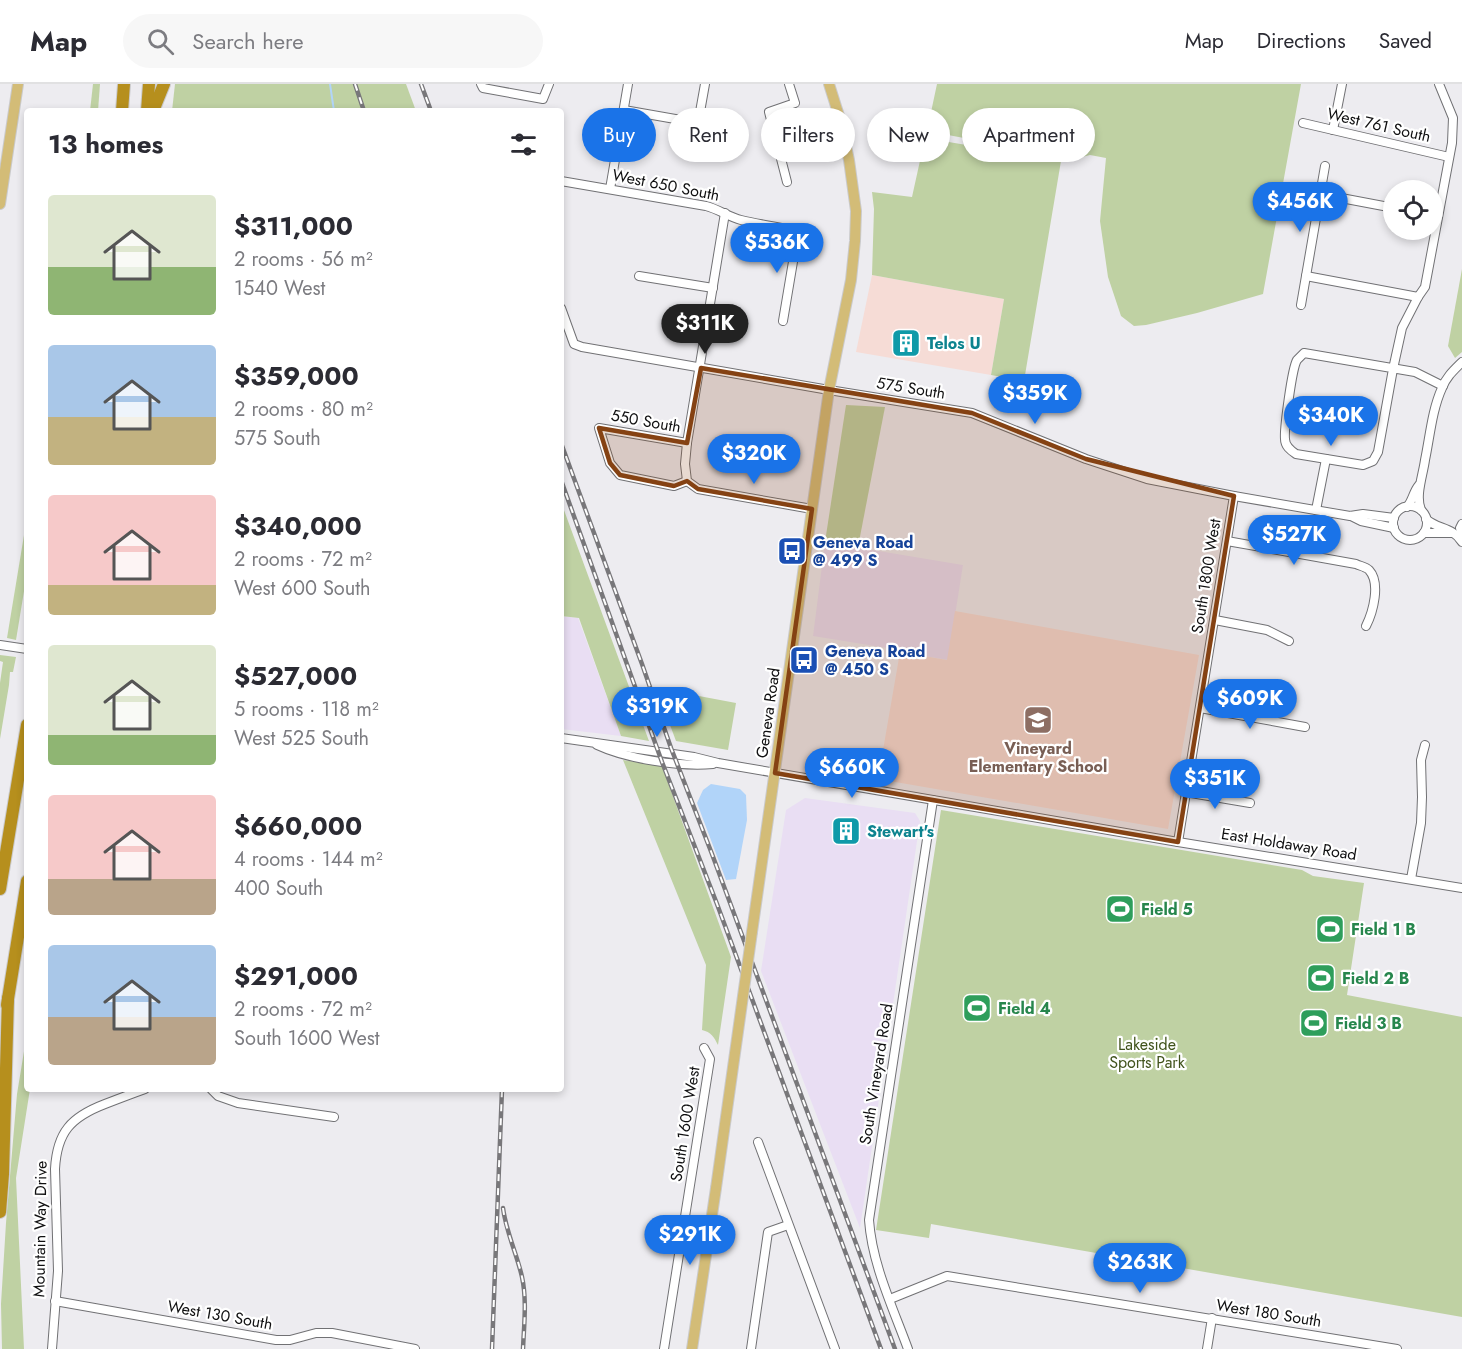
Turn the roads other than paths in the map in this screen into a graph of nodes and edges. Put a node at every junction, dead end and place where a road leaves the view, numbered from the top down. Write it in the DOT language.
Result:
graph roads {
  1 [pos="18,84"];
  2 [pos="123,84"];
  3 [pos="149,84"];
  4 [pos="164,84"];
  5 [pos="549,84"];
  6 [pos="628,84"];
  7 [pos="705,84"];
  8 [pos="789,84"];
  9 [pos="829,84"];
  10 [pos="1342,84"];
  11 [pos="1439,84"];
  12 [pos="482,86"];
  13 [pos="122,108"];
  14 [pos="147,108"];
  15 [pos="154,108"];
  16 [pos="624,108"];
  17 [pos="656,116"];
  18 [pos="1303,123"];
  19 [pos="1334,130"];
  20 [pos="1449,157"];
  21 [pos="615,162"];
  22 [pos="1325,166"];
  23 [pos="564,181"];
  24 [pos="788,182"];
  25 [pos="1443,182"];
  26 [pos="610,189"];
  27 [pos="1320,194"];
  28 [pos="0,204"];
  29 [pos="1383,206"];
  30 [pos="725,213"];
  31 [pos="1432,240"];
  32 [pos="639,276"];
  33 [pos="1306,276"];
  34 [pos="713,288"];
  35 [pos="1418,297"];
  36 [pos="1301,305"];
  37 [pos="564,316"];
  38 [pos="783,321"];
  39 [pos="1462,362"];
  40 [pos="700,368"];
  41 [pos="1393,369"];
  42 [pos="1443,386"];
  43 [pos="830,390"];
  44 [pos="687,443"];
  45 [pos="1326,459"];
  46 [pos="687,481"];
  47 [pos="1420,484"];
  48 [pos="1234,496"];
  49 [pos="1407,507"];
  50 [pos="812,509"];
  51 [pos="1316,510"];
  52 [pos="1421,510"];
  53 [pos="1350,516"];
  54 [pos="1394,518"];
  55 [pos="1426,519"];
  56 [pos="1394,528"];
  57 [pos="1424,533"];
  58 [pos="1459,533"];
  59 [pos="1227,541"];
  60 [pos="1215,620"];
  61 [pos="1366,626"];
  62 [pos="1289,641"];
  63 [pos="0,645"];
  64 [pos="24,649"];
  65 [pos="1200,708"];
  66 [pos="1305,727"];
  67 [pos="564,738"];
  68 [pos="24,743"];
  69 [pos="1425,745"];
  70 [pos="775,773"];
  71 [pos="1185,792"];
  72 [pos="933,800"];
  73 [pos="1250,803"];
  74 [pos="1178,842"];
  75 [pos="1411,879"];
  76 [pos="1462,888"];
  77 [pos="0,889"];
  78 [pos="24,899"];
  79 [pos="8,998"];
  80 [pos="704,1048"];
  81 [pos="0,1051"];
  82 [pos="125,1092"];
  83 [pos="214,1092"];
  84 [pos="334,1117"];
  85 [pos="758,1142"];
  86 [pos="0,1212"];
  87 [pos="788,1225"];
  88 [pos="890,1299"];
  89 [pos="55,1301"];
  90 [pos="1212,1318"];
  91 [pos="397,1348"];
  92 [pos="52,1349"];
  93 [pos="415,1349"];
  94 [pos="664,1349"];
  95 [pos="692,1349"];
  96 [pos="751,1349"];
  97 [pos="835,1349"];
  98 [pos="908,1349"];
  99 [pos="1207,1349"];
  100 [pos="1397,1349"];
  1 -- 28 [label="main road"];
  2 -- 13 [label="highway"];
  3 -- 14 [label="highway"];
  4 -- 15 [label="highway"];
  5 -- 12 [label="street"];
  6 -- 16 [label="street"];
  7 -- 17 [label="street"];
  8 -- 24 [label="street"];
  9 -- 43 [label="main road, Geneva Road"];
  10 -- 19 [label="street"];
  11 -- 20 [label="street"];
  18 -- 19 [label="street, West 761 South"];
  19 -- 20 [label="street, West 761 South"];
  20 -- 25 [label="street"];
  21 -- 26 [label="street"];
  22 -- 27 [label="street"];
  23 -- 26 [label="street, West 650 South"];
  26 -- 30 [label="street, West 650 South"];
  27 -- 29 [label="street"];
  27 -- 33 [label="street"];
  30 -- 34 [label="street"];
  30 -- 38 [label="street, West 650 South"];
  31 -- 35 [label="street"];
  32 -- 34 [label="street"];
  33 -- 35 [label="street"];
  33 -- 36 [label="street"];
  34 -- 40 [label="street"];
  35 -- 41 [label="street"];
  37 -- 40 [label="street, 575 South"];
  39 -- 42 [label="street"];
  40 -- 43 [label="street, 575 South"];
  40 -- 44 [label="street"];
  41 -- 42 [label="street"];
  41 -- 45 [label="street"];
  41 -- 45 [label="street"];
  42 -- 47 [label="street"];
  43 -- 48 [label="street, 575 South"];
  43 -- 50 [label="main road, Geneva Road"];
  44 -- 46 [label="street"];
  44 -- 46 [label="street, 550 South"];
  45 -- 51 [label="street"];
  46 -- 50 [label="street"];
  47 -- 49 [label="street"];
  47 -- 52 [label="street"];
  48 -- 51 [label="street, 575 South"];
  48 -- 59 [label="street, South 1800 West"];
  49 -- 52 [label="street"];
  49 -- 54 [label="street"];
  50 -- 70 [label="main road, Geneva Road"];
  51 -- 53 [label="street, 575 South"];
  52 -- 55 [label="street"];
  53 -- 54 [label="street"];
  53 -- 56 [label="street"];
  54 -- 56 [label="street"];
  55 -- 57 [label="street"];
  55 -- 58 [label="street"];
  56 -- 57 [label="street"];
  57 -- 58 [label="street"];
  59 -- 60 [label="street, South 1800 West"];
  59 -- 61 [label="street"];
  60 -- 62 [label="street"];
  60 -- 65 [label="street, South 1800 West"];
  63 -- 64 [label="street"];
  65 -- 66 [label="street"];
  65 -- 71 [label="street, South 1800 West"];
  67 -- 70 [label="street, East Holdaway Road"];
  68 -- 77 [label="highway"];
  69 -- 75 [label="street"];
  70 -- 72 [label="street, East Holdaway Road"];
  70 -- 95 [label="main road, Geneva Road, bridge"];
  71 -- 73 [label="street"];
  71 -- 74 [label="street, South 1800 West"];
  72 -- 74 [label="street, East Holdaway Road"];
  72 -- 88 [label="street, South Vineyard Road"];
  74 -- 75 [label="street, East Holdaway Road"];
  75 -- 76 [label="street, East Holdaway Road"];
  78 -- 79 [label="highway"];
  79 -- 81 [label="highway"];
  79 -- 86 [label="highway"];
  80 -- 94 [label="street, South 1600 West"];
  82 -- 89 [label="street, Mountain Way Drive"];
  83 -- 84 [label="street"];
  85 -- 87 [label="street"];
  87 -- 96 [label="street"];
  87 -- 97 [label="street"];
  88 -- 90 [label="street, West 180 South"];
  88 -- 98 [label="street, South Vineyard Road"];
  89 -- 91 [label="street, West 130 South"];
  89 -- 92 [label="street, Mountain Way Drive"];
  90 -- 99 [label="street"];
  90 -- 100 [label="street, West 180 South"];
  91 -- 93 [label="street, West 130 South"];
}
